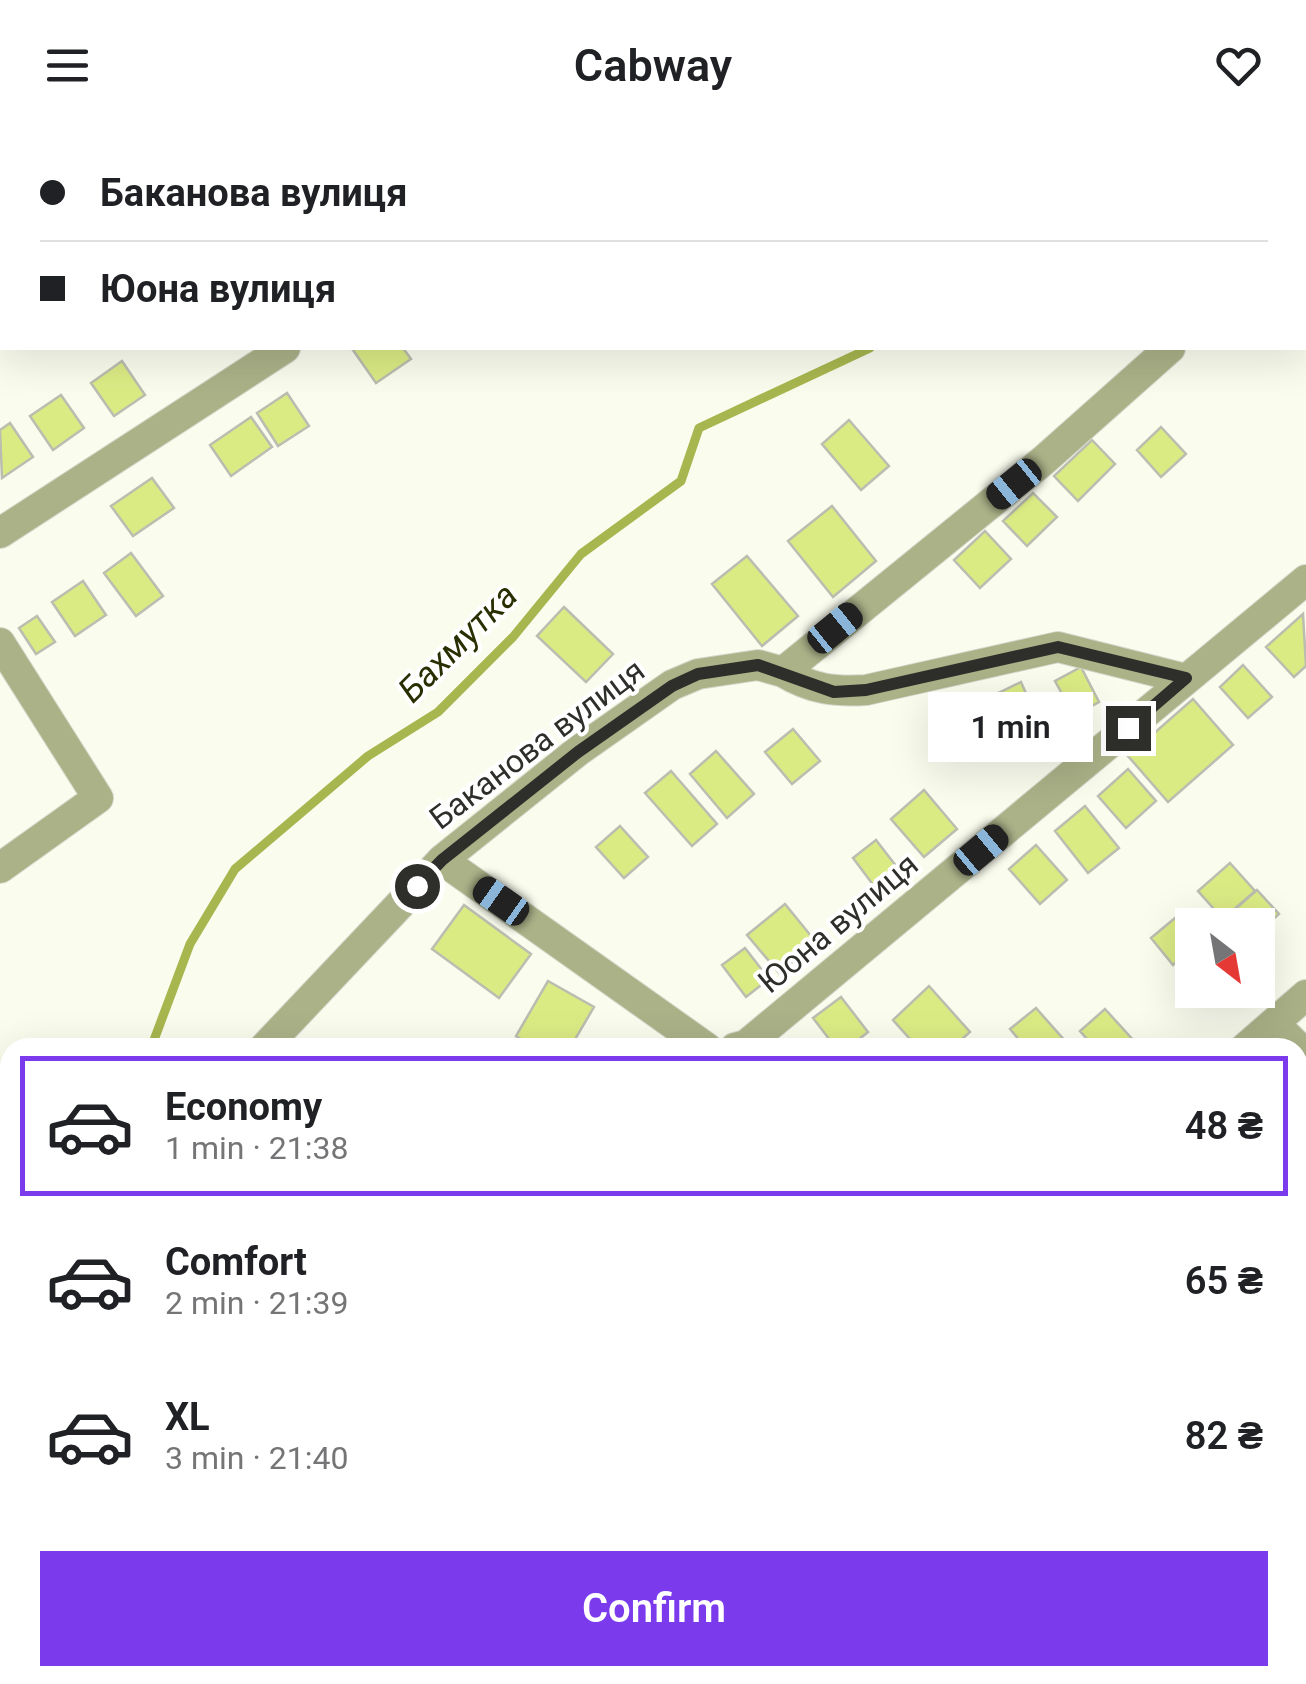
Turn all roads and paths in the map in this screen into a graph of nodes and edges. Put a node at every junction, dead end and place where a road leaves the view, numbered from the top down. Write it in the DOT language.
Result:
graph roads {
  1 [pos="282,350"];
  2 [pos="1168,350"];
  3 [pos="0,532"];
  4 [pos="1306,580"];
  5 [pos="0,643"];
  6 [pos="783,672"];
  7 [pos="1186,678"];
  8 [pos="442,860"];
  9 [pos="0,868"];
  10 [pos="1306,995"];
  11 [pos="1274,1023"];
  12 [pos="273,1038"];
  13 [pos="693,1038"];
  14 [pos="756,1038"];
  15 [pos="1257,1038"];
  16 [pos="1289,1038"];
  1 -- 3 [label="street"];
  2 -- 6 [label="street"];
  4 -- 7 [label="street, Юона вулиця"];
  5 -- 9 [label="street"];
  6 -- 7 [label="street, Баканова вулиця"];
  6 -- 8 [label="street, Баканова вулиця"];
  7 -- 14 [label="street, Юона вулиця"];
  8 -- 12 [label="street, Баканова вулиця"];
  8 -- 13 [label="street"];
  10 -- 11 [label="street"];
  11 -- 15 [label="street"];
  11 -- 16 [label="street"];
}
